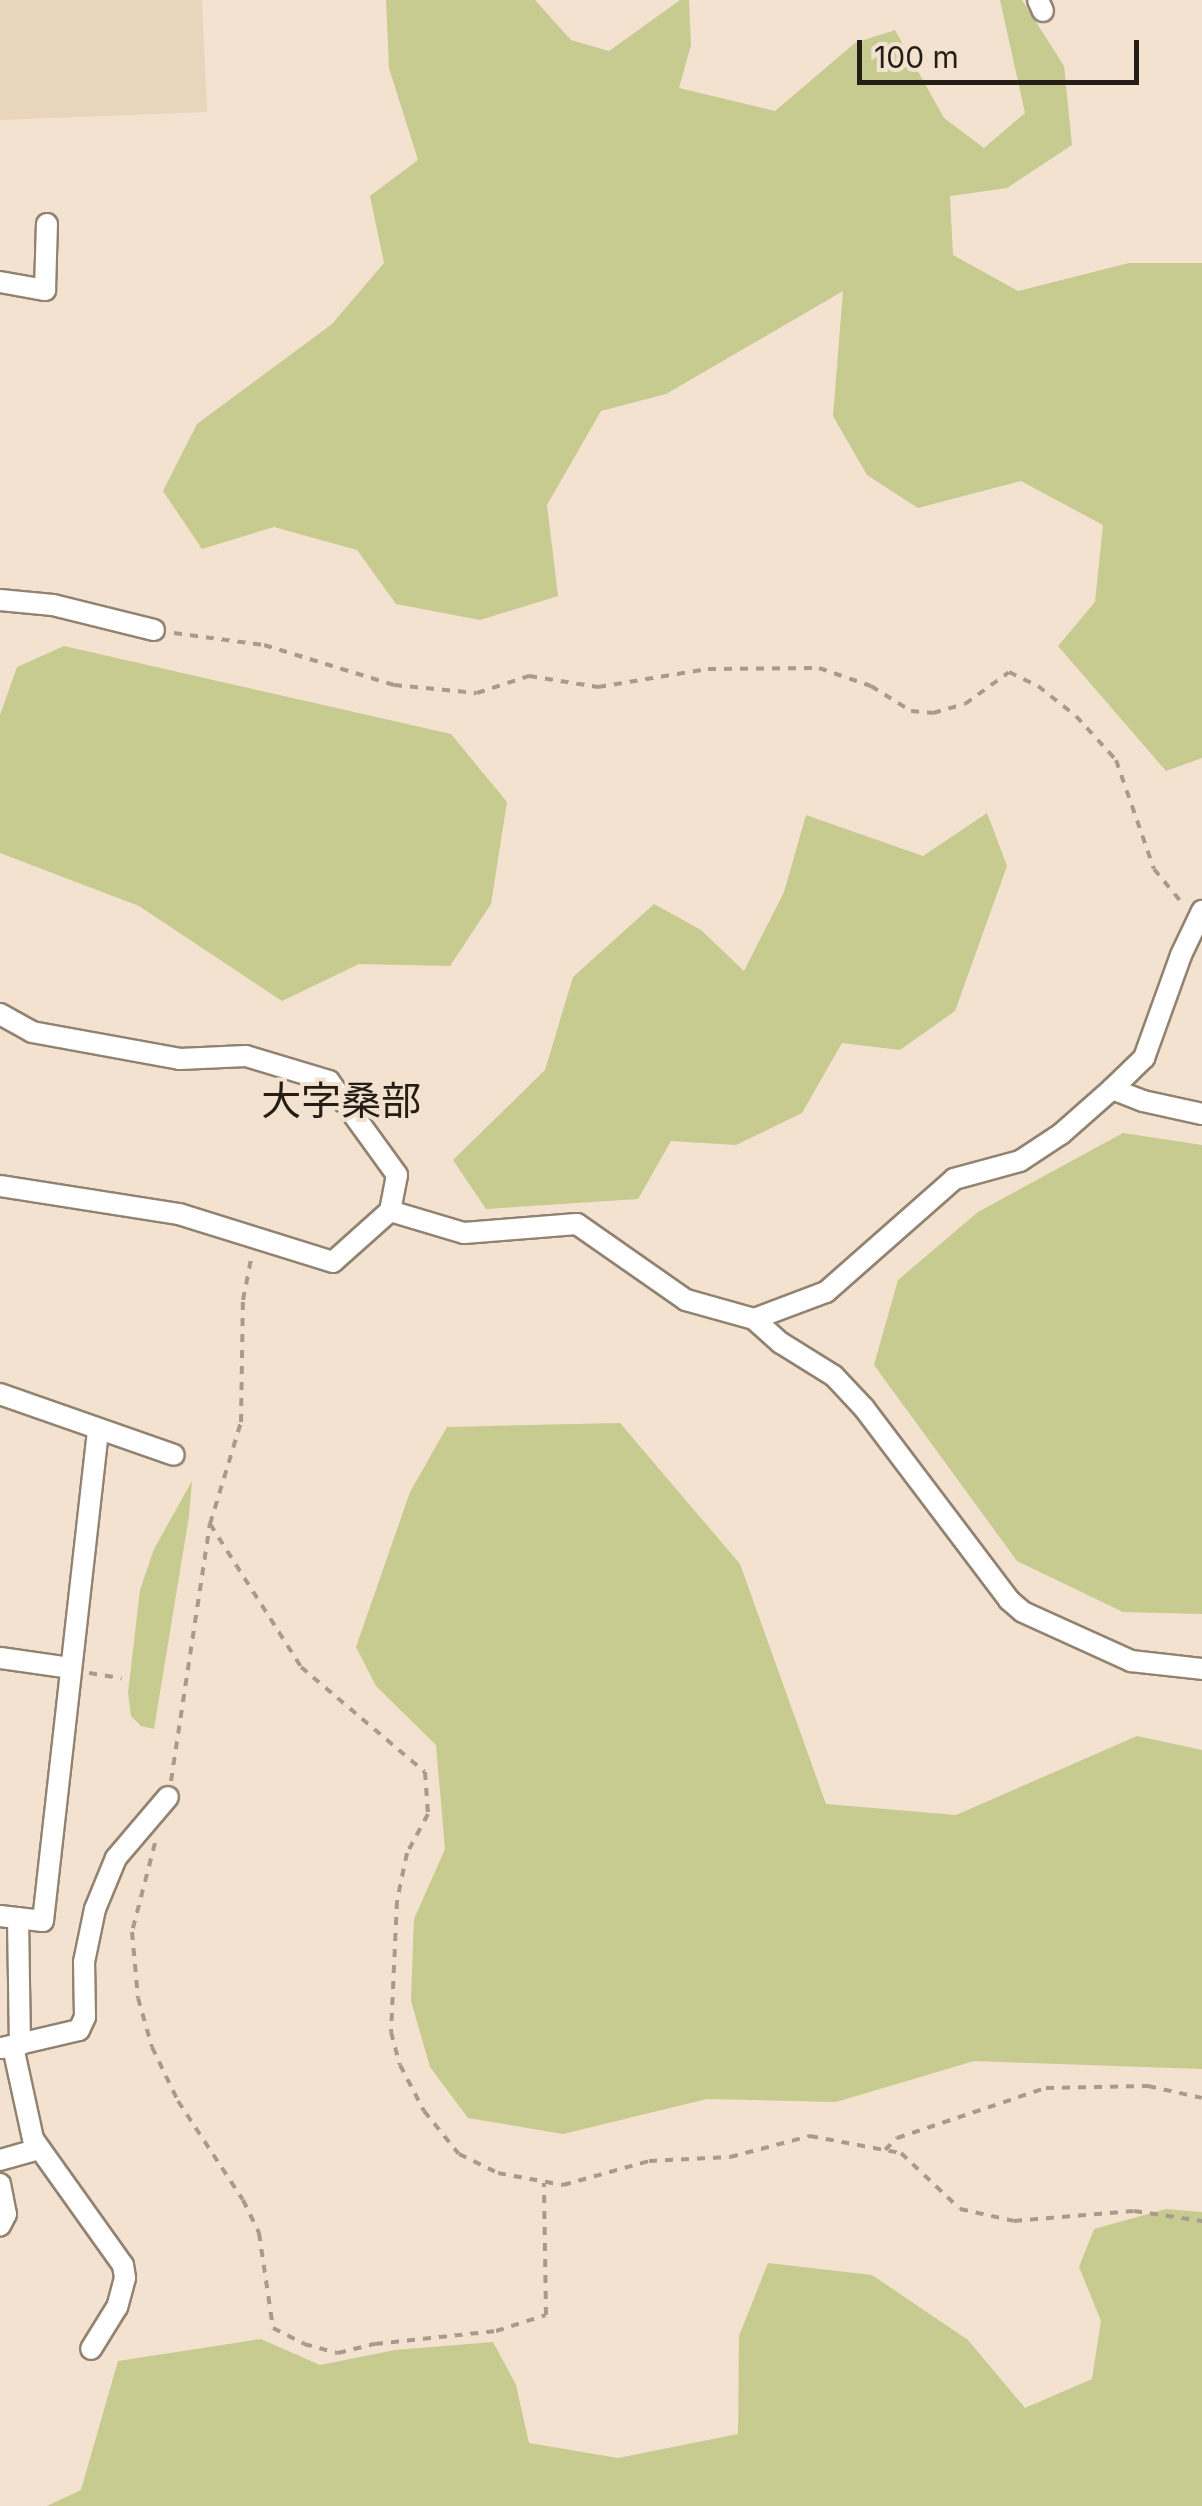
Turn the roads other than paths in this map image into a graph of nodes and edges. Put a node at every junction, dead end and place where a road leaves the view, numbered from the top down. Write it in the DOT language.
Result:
graph roads {
  1 [pos="47,224"];
  2 [pos="0,282"];
  3 [pos="0,600"];
  4 [pos="154,630"];
  5 [pos="1199,916"];
  6 [pos="0,1014"];
  7 [pos="1112,1089"];
  8 [pos="1202,1114"];
  9 [pos="0,1186"];
  10 [pos="390,1211"];
  11 [pos="754,1320"];
  12 [pos="0,1394"];
  13 [pos="98,1429"];
  14 [pos="174,1455"];
  15 [pos="0,1658"];
  16 [pos="70,1669"];
  17 [pos="1202,1669"];
  18 [pos="168,1798"];
  19 [pos="9,1917"];
  20 [pos="11,2047"];
  21 [pos="39,2149"];
  22 [pos="0,2160"];
  23 [pos="0,2184"];
  24 [pos="0,2226"];
  25 [pos="91,2349"];
  1 -- 2 [label="street"];
  3 -- 4 [label="street"];
  5 -- 7 [label="street"];
  6 -- 10 [label="street"];
  7 -- 8 [label="street"];
  7 -- 11 [label="street"];
  9 -- 10 [label="street"];
  10 -- 11 [label="street"];
  11 -- 17 [label="street"];
  12 -- 13 [label="street"];
  13 -- 14 [label="street"];
  13 -- 16 [label="street"];
  15 -- 16 [label="street"];
  16 -- 19 [label="street"];
  18 -- 20 [label="street"];
  19 -- 20 [label="street"];
  20 -- 21 [label="street"];
  21 -- 22 [label="street"];
  21 -- 25 [label="street"];
  23 -- 24 [label="street"];
}
